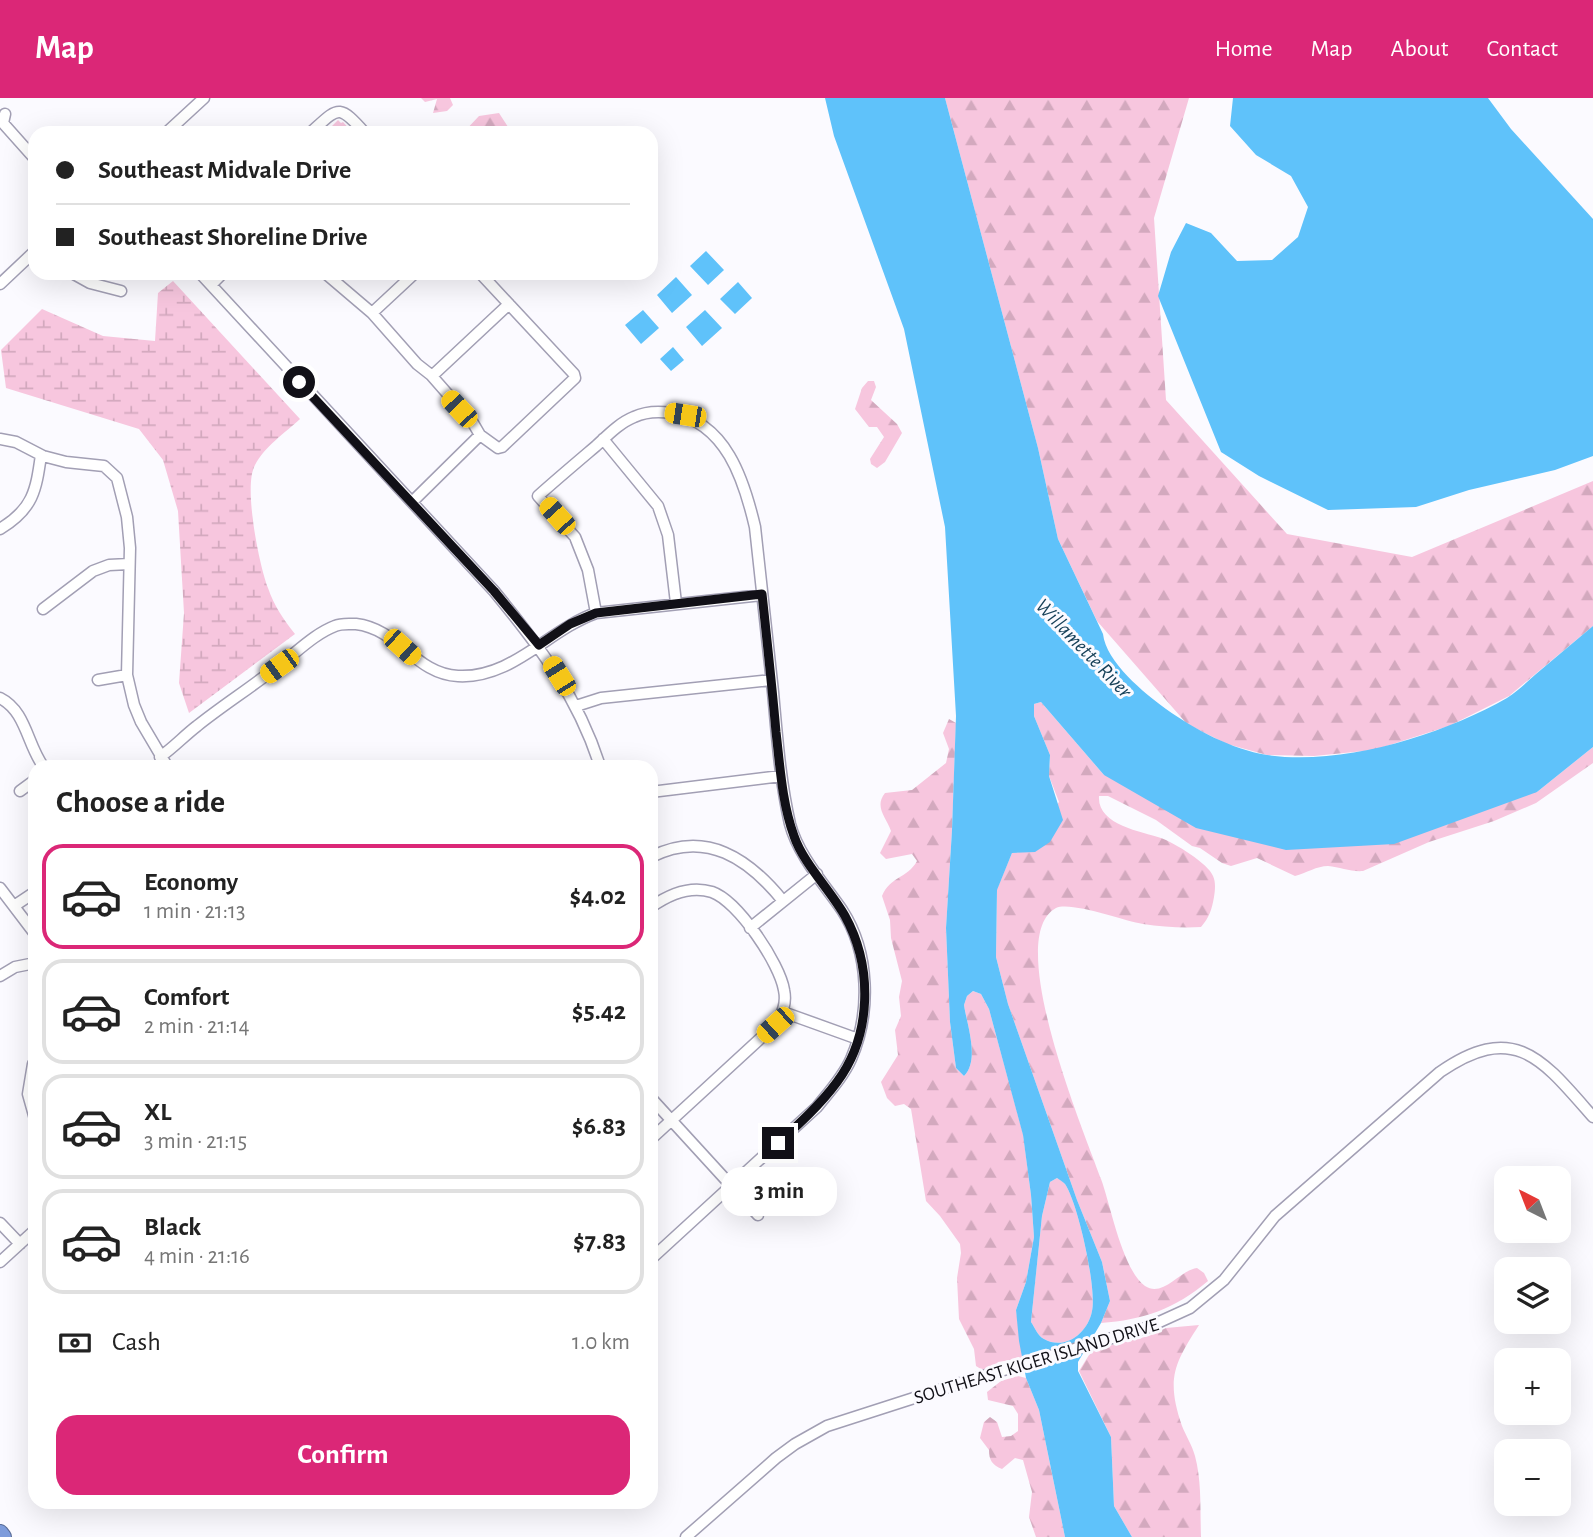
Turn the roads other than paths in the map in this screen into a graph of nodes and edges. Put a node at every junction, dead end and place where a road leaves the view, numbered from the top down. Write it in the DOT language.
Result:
graph roads {
  1 [pos="204,98"];
  2 [pos="4,117"];
  3 [pos="174,126"];
  4 [pos="318,126"];
  5 [pos="359,126"];
  6 [pos="28,151"];
  7 [pos="28,257"];
  8 [pos="0,265"];
  9 [pos="9,275"];
  10 [pos="85,280"];
  11 [pos="206,280"];
  12 [pos="216,280"];
  13 [pos="333,280"];
  14 [pos="407,280"];
  15 [pos="487,280"];
  16 [pos="0,284"];
  17 [pos="211,285"];
  18 [pos="121,291"];
  19 [pos="509,304"];
  20 [pos="372,313"];
  21 [pos="432,376"];
  22 [pos="480,435"];
  23 [pos="0,439"];
  24 [pos="603,439"];
  25 [pos="41,455"];
  26 [pos="412,502"];
  27 [pos="0,529"];
  28 [pos="129,564"];
  29 [pos="762,594"];
  30 [pos="676,603"];
  31 [pos="43,609"];
  32 [pos="596,613"];
  33 [pos="539,645"];
  34 [pos="127,675"];
  35 [pos="98,680"];
  36 [pos="771,680"];
  37 [pos="0,698"];
  38 [pos="576,706"];
  39 [pos="160,757"];
  40 [pos="39,760"];
  41 [pos="162,760"];
  42 [pos="598,760"];
  43 [pos="781,776"];
  44 [pos="28,785"];
  45 [pos="20,791"];
  46 [pos="658,791"];
  47 [pos="658,854"];
  48 [pos="817,874"];
  49 [pos="0,888"];
  50 [pos="28,897"];
  51 [pos="783,901"];
  52 [pos="658,902"];
  53 [pos="14,906"];
  54 [pos="28,925"];
  55 [pos="750,928"];
  56 [pos="28,964"];
  57 [pos="0,976"];
  58 [pos="783,1012"];
  59 [pos="858,1039"];
  60 [pos="658,1106"];
  61 [pos="1593,1117"];
  62 [pos="671,1120"];
  63 [pos="658,1132"];
  64 [pos="731,1187"];
  65 [pos="758,1215"];
  66 [pos="0,1223"];
  67 [pos="28,1237"];
  68 [pos="20,1244"];
  69 [pos="658,1253"];
  70 [pos="0,1262"];
  71 [pos="686,1537"];
  1 -- 3 [label="street"];
  2 -- 6 [label="street"];
  4 -- 5 [label="street"];
  7 -- 9 [label="street"];
  8 -- 9 [label="street"];
  9 -- 16 [label="street"];
  10 -- 18 [label="street"];
  11 -- 17 [label="street"];
  12 -- 17 [label="street"];
  13 -- 20 [label="street"];
  14 -- 20 [label="street"];
  15 -- 19 [label="street"];
  17 -- 26 [label="street"];
  19 -- 21 [label="street"];
  19 -- 22 [label="street"];
  20 -- 21 [label="street"];
  21 -- 22 [label="street"];
  22 -- 26 [label="street"];
  23 -- 25 [label="street"];
  24 -- 29 [label="street"];
  24 -- 30 [label="street"];
  24 -- 32 [label="street"];
  25 -- 27 [label="street"];
  25 -- 28 [label="street"];
  26 -- 33 [label="street"];
  28 -- 31 [label="street"];
  28 -- 34 [label="street"];
  29 -- 30 [label="street"];
  29 -- 36 [label="street"];
  30 -- 32 [label="street"];
  32 -- 33 [label="street"];
  33 -- 38 [label="street"];
  33 -- 39 [label="street"];
  34 -- 35 [label="street"];
  34 -- 39 [label="street"];
  36 -- 38 [label="street"];
  36 -- 43 [label="street"];
  37 -- 40 [label="street"];
  38 -- 42 [label="street"];
  39 -- 41 [label="street"];
  43 -- 46 [label="street"];
  43 -- 48 [label="street"];
  44 -- 45 [label="street"];
  47 -- 51 [label="street"];
  48 -- 51 [label="street"];
  48 -- 59 [label="street"];
  49 -- 53 [label="street"];
  50 -- 53 [label="street"];
  51 -- 55 [label="street"];
  52 -- 55 [label="street"];
  53 -- 54 [label="street"];
  55 -- 58 [label="street"];
  56 -- 57 [label="street"];
  58 -- 59 [label="street"];
  58 -- 62 [label="street"];
  59 -- 64 [label="street"];
  60 -- 62 [label="street"];
  61 -- 71 [label="street, SOUTHEAST KIGER ISLAND DRIVE"];
  62 -- 63 [label="street"];
  62 -- 64 [label="street"];
  64 -- 65 [label="street"];
  64 -- 69 [label="street"];
  66 -- 68 [label="street"];
  67 -- 68 [label="street"];
  68 -- 70 [label="street"];
}
